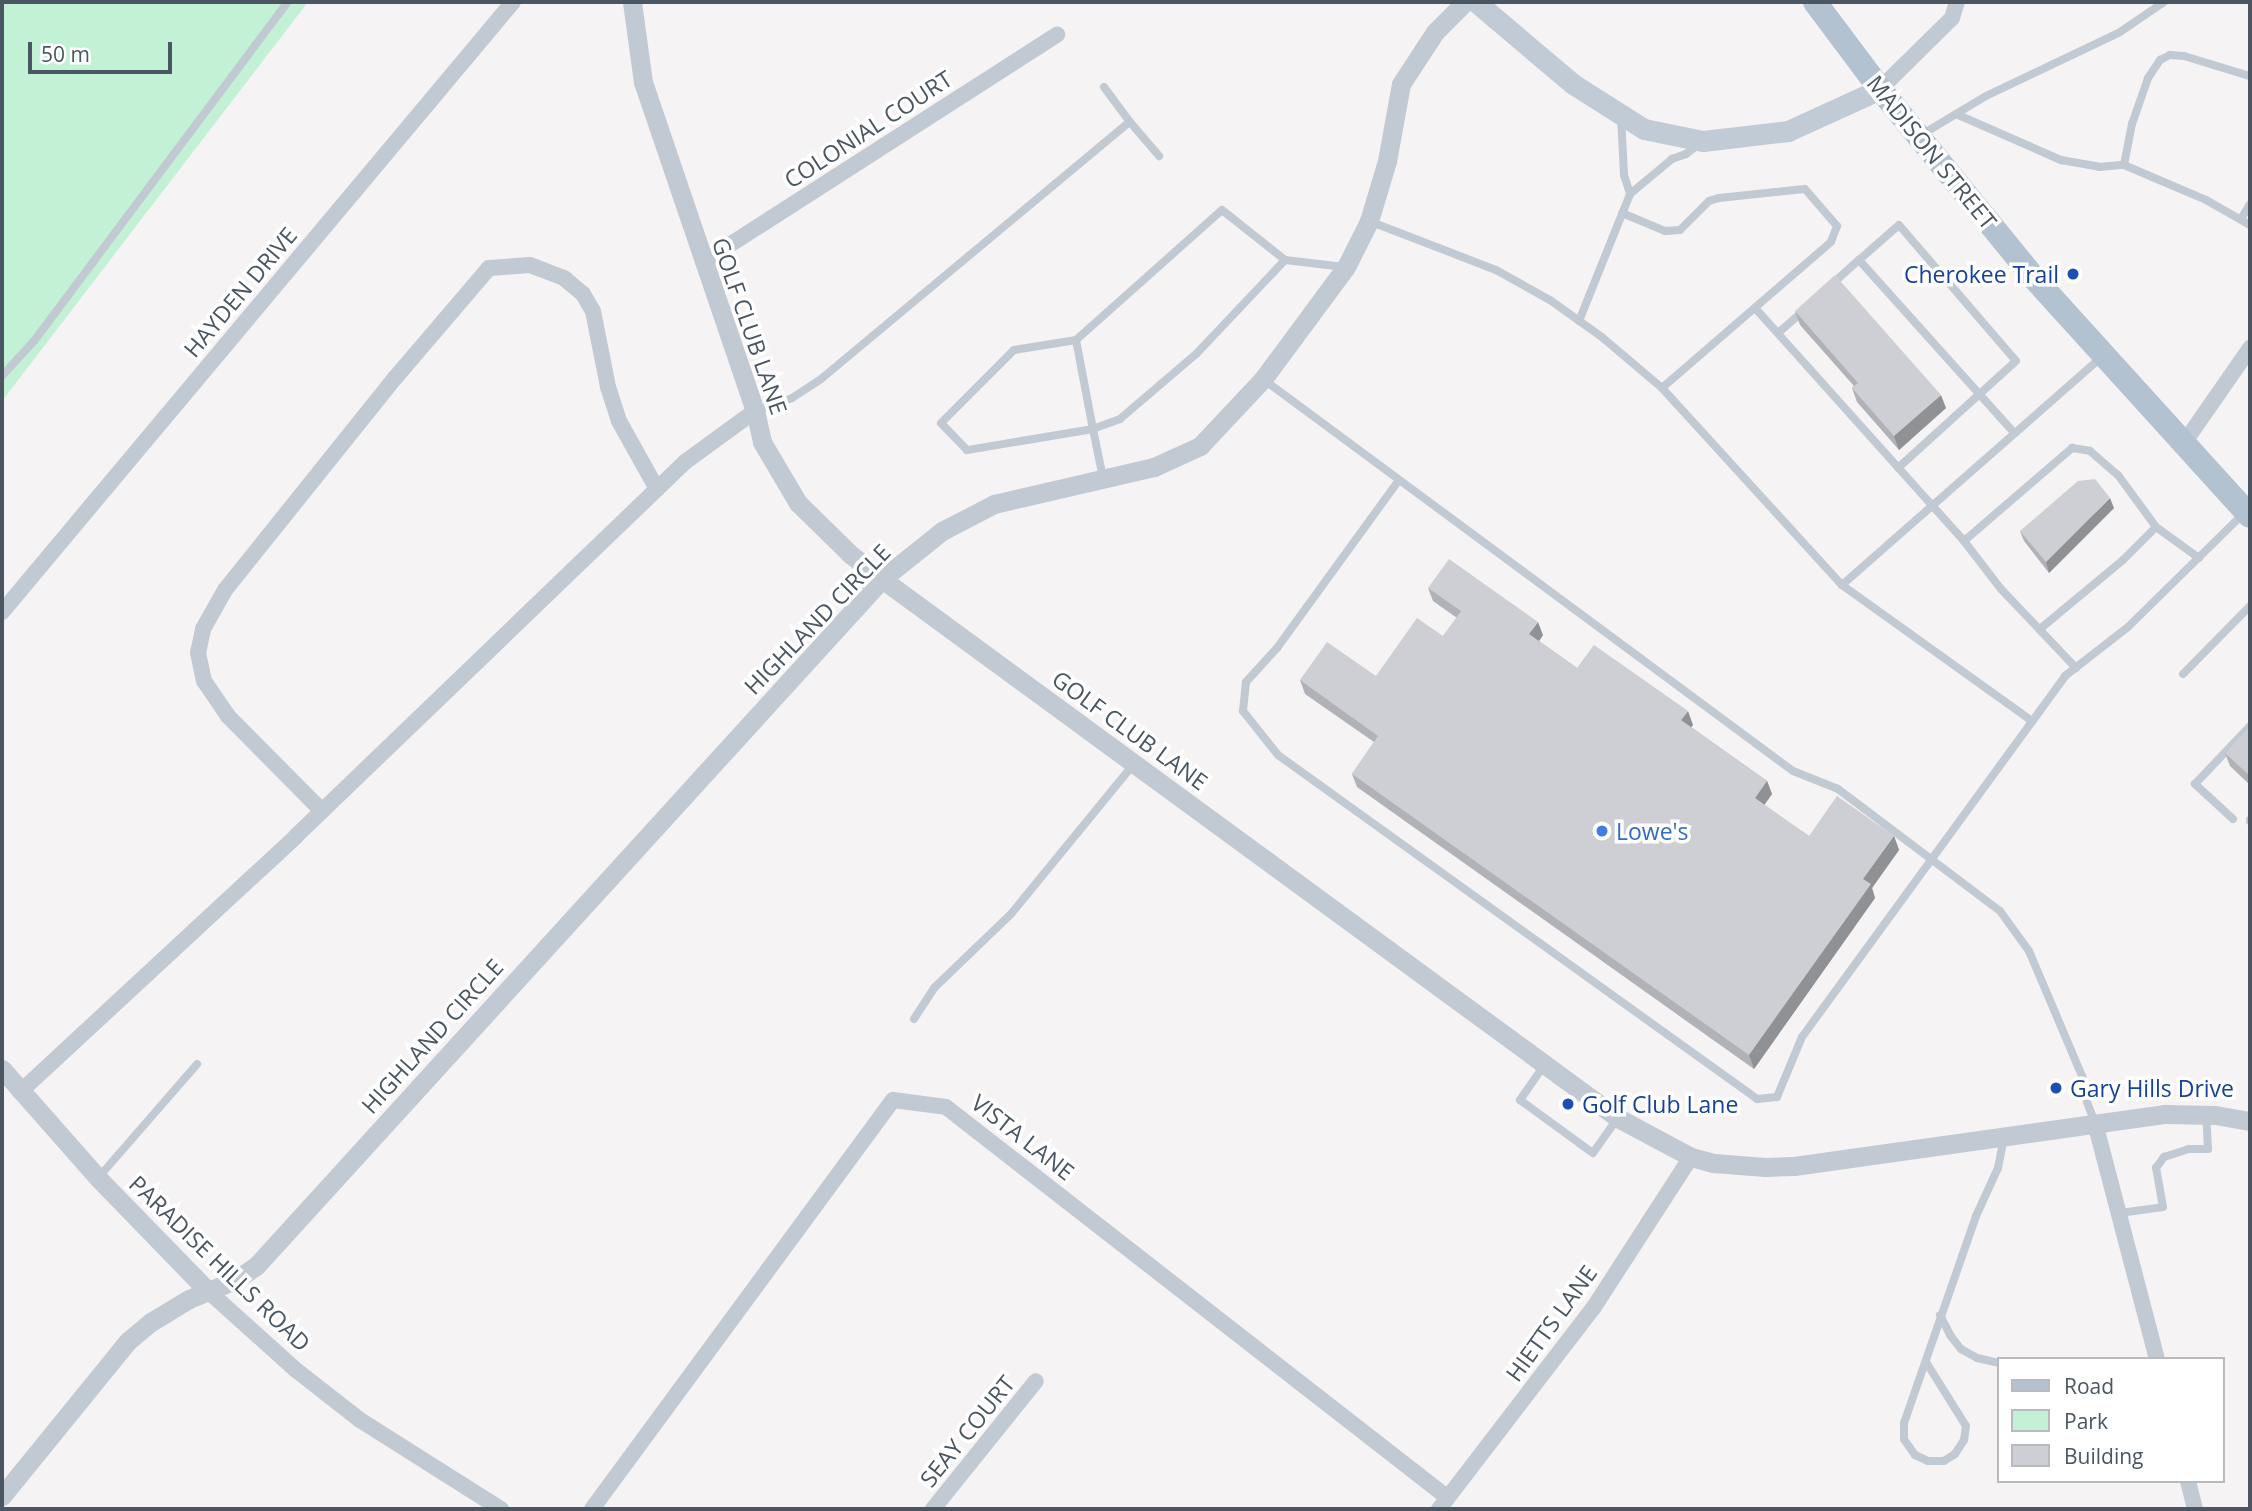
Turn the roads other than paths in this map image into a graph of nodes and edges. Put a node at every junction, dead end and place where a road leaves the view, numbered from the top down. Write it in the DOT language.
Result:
graph roads {
  1 [pos="288,2"];
  2 [pos="513,2"];
  3 [pos="632,2"];
  4 [pos="1465,2"];
  5 [pos="1476,2"];
  6 [pos="1815,2"];
  7 [pos="1958,2"];
  8 [pos="2164,2"];
  9 [pos="1057,35"];
  10 [pos="2250,76"];
  11 [pos="1104,86"];
  12 [pos="1880,89"];
  13 [pos="1620,114"];
  14 [pos="1956,114"];
  15 [pos="1130,122"];
  16 [pos="1919,136"];
  17 [pos="1703,141"];
  18 [pos="1159,156"];
  19 [pos="2124,165"];
  20 [pos="1630,194"];
  21 [pos="2250,204"];
  22 [pos="1622,213"];
  23 [pos="2241,219"];
  24 [pos="1369,221"];
  25 [pos="2250,225"];
  26 [pos="1285,260"];
  27 [pos="1859,260"];
  28 [pos="703,262"];
  29 [pos="1346,267"];
  30 [pos="1819,297"];
  31 [pos="1808,306"];
  32 [pos="1755,307"];
  33 [pos="1579,321"];
  34 [pos="1778,333"];
  35 [pos="1076,340"];
  36 [pos="2250,348"];
  37 [pos="2104,355"];
  38 [pos="2,376"];
  39 [pos="1263,379"];
  40 [pos="1662,388"];
  41 [pos="1979,395"];
  42 [pos="755,411"];
  43 [pos="1093,429"];
  44 [pos="2014,433"];
  45 [pos="2184,443"];
  46 [pos="1898,468"];
  47 [pos="1103,478"];
  48 [pos="1399,480"];
  49 [pos="657,489"];
  50 [pos="1932,506"];
  51 [pos="2248,514"];
  52 [pos="2156,527"];
  53 [pos="1964,541"];
  54 [pos="2199,558"];
  55 [pos="883,579"];
  56 [pos="1842,585"];
  57 [pos="2250,606"];
  58 [pos="2,612"];
  59 [pos="2040,628"];
  60 [pos="2076,668"];
  61 [pos="2183,674"];
  62 [pos="2032,721"];
  63 [pos="2250,726"];
  64 [pos="1134,764"];
  65 [pos="322,811"];
  66 [pos="2233,820"];
  67 [pos="1932,858"];
  68 [pos="914,1019"];
  69 [pos="1545,1064"];
  70 [pos="197,1065"];
  71 [pos="2,1069"];
  72 [pos="20,1092"];
  73 [pos="2206,1115"];
  74 [pos="1618,1118"];
  75 [pos="2250,1121"];
  76 [pos="2095,1123"];
  77 [pos="2005,1134"];
  78 [pos="1692,1157"];
  79 [pos="97,1178"];
  80 [pos="2120,1213"];
  81 [pos="206,1290"];
  82 [pos="1940,1315"];
  83 [pos="2156,1357"];
  84 [pos="1926,1362"];
  85 [pos="1996,1363"];
  86 [pos="1036,1381"];
  87 [pos="2188,1483"];
  88 [pos="2,1496"];
  89 [pos="1443,1504"];
  90 [pos="501,1509"];
  91 [pos="592,1509"];
  92 [pos="933,1509"];
  93 [pos="2195,1509"];
  1 -- 38 [label="lane"];
  2 -- 58 [label="street, HAYDEN DRIVE"];
  3 -- 28 [label="street, GOLF CLUB LANE"];
  4 -- 24 [label="street, HIGHLAND CIRCLE"];
  5 -- 13 [label="main road"];
  6 -- 12 [label="main road, MADISON STREET"];
  7 -- 12 [label="street"];
  8 -- 14 [label="lane"];
  9 -- 28 [label="street, COLONIAL COURT"];
  10 -- 19 [label="lane"];
  11 -- 15 [label="lane"];
  12 -- 16 [label="main road, MADISON STREET"];
  12 -- 17 [label="main road"];
  13 -- 17 [label="main road"];
  13 -- 20 [label="lane"];
  14 -- 16 [label="lane"];
  14 -- 19 [label="lane"];
  15 -- 18 [label="lane"];
  15 -- 42 [label="lane"];
  16 -- 37 [label="main road, MADISON STREET"];
  17 -- 20 [label="lane"];
  19 -- 23 [label="lane"];
  20 -- 22 [label="lane"];
  21 -- 23 [label="lane"];
  22 -- 32 [label="lane"];
  22 -- 33 [label="lane"];
  23 -- 25 [label="lane"];
  24 -- 29 [label="street, HIGHLAND CIRCLE"];
  24 -- 33 [label="lane"];
  26 -- 29 [label="lane"];
  26 -- 35 [label="lane"];
  26 -- 43 [label="lane"];
  27 -- 30 [label="lane"];
  27 -- 41 [label="lane"];
  27 -- 41 [label="lane"];
  28 -- 42 [label="street, GOLF CLUB LANE"];
  29 -- 39 [label="street, HIGHLAND CIRCLE"];
  31 -- 34 [label="lane"];
  32 -- 34 [label="lane"];
  32 -- 40 [label="lane"];
  33 -- 40 [label="lane"];
  34 -- 46 [label="lane"];
  35 -- 43 [label="lane"];
  35 -- 43 [label="lane"];
  36 -- 45 [label="street"];
  37 -- 44 [label="lane"];
  37 -- 45 [label="main road, MADISON STREET"];
  39 -- 47 [label="street, HIGHLAND CIRCLE"];
  39 -- 48 [label="lane"];
  40 -- 56 [label="lane"];
  41 -- 44 [label="lane"];
  41 -- 46 [label="lane"];
  42 -- 49 [label="street"];
  42 -- 55 [label="street, GOLF CLUB LANE"];
  43 -- 47 [label="lane"];
  44 -- 50 [label="lane"];
  45 -- 51 [label="main road, MADISON STREET"];
  46 -- 50 [label="lane"];
  47 -- 55 [label="street, HIGHLAND CIRCLE"];
  48 -- 67 [label="lane"];
  48 -- 67 [label="lane"];
  49 -- 65 [label="street"];
  49 -- 65 [label="street"];
  50 -- 53 [label="lane"];
  50 -- 56 [label="lane"];
  51 -- 54 [label="lane"];
  52 -- 53 [label="lane"];
  52 -- 54 [label="lane"];
  52 -- 59 [label="lane"];
  53 -- 59 [label="lane"];
  54 -- 60 [label="lane"];
  55 -- 64 [label="street, GOLF CLUB LANE"];
  55 -- 81 [label="street, HIGHLAND CIRCLE"];
  56 -- 62 [label="lane"];
  57 -- 61 [label="lane"];
  59 -- 60 [label="lane"];
  60 -- 62 [label="lane"];
  62 -- 67 [label="lane"];
  63 -- 66 [label="lane"];
  64 -- 68 [label="lane"];
  64 -- 69 [label="street, GOLF CLUB LANE"];
  65 -- 72 [label="street"];
  67 -- 76 [label="lane"];
  69 -- 74 [label="street, GOLF CLUB LANE"];
  69 -- 74 [label="lane"];
  70 -- 79 [label="lane"];
  71 -- 72 [label="street, PARADISE HILLS ROAD"];
  72 -- 79 [label="street, PARADISE HILLS ROAD"];
  73 -- 75 [label="street, GOLF CLUB LANE"];
  73 -- 76 [label="street, GOLF CLUB LANE"];
  73 -- 80 [label="lane"];
  74 -- 78 [label="street, GOLF CLUB LANE"];
  76 -- 77 [label="street, GOLF CLUB LANE"];
  76 -- 80 [label="street"];
  77 -- 78 [label="street, GOLF CLUB LANE"];
  77 -- 82 [label="lane"];
  78 -- 89 [label="street, HIETTS LANE"];
  79 -- 81 [label="street, PARADISE HILLS ROAD"];
  80 -- 83 [label="street"];
  81 -- 88 [label="street, HIGHLAND CIRCLE"];
  81 -- 90 [label="street, PARADISE HILLS ROAD"];
  82 -- 84 [label="lane"];
  82 -- 85 [label="lane"];
  84 -- 84 [label="lane"];
  86 -- 92 [label="street, SEAY COURT"];
  87 -- 93 [label="street"];
  89 -- 91 [label="street, VISTA LANE"];
}
